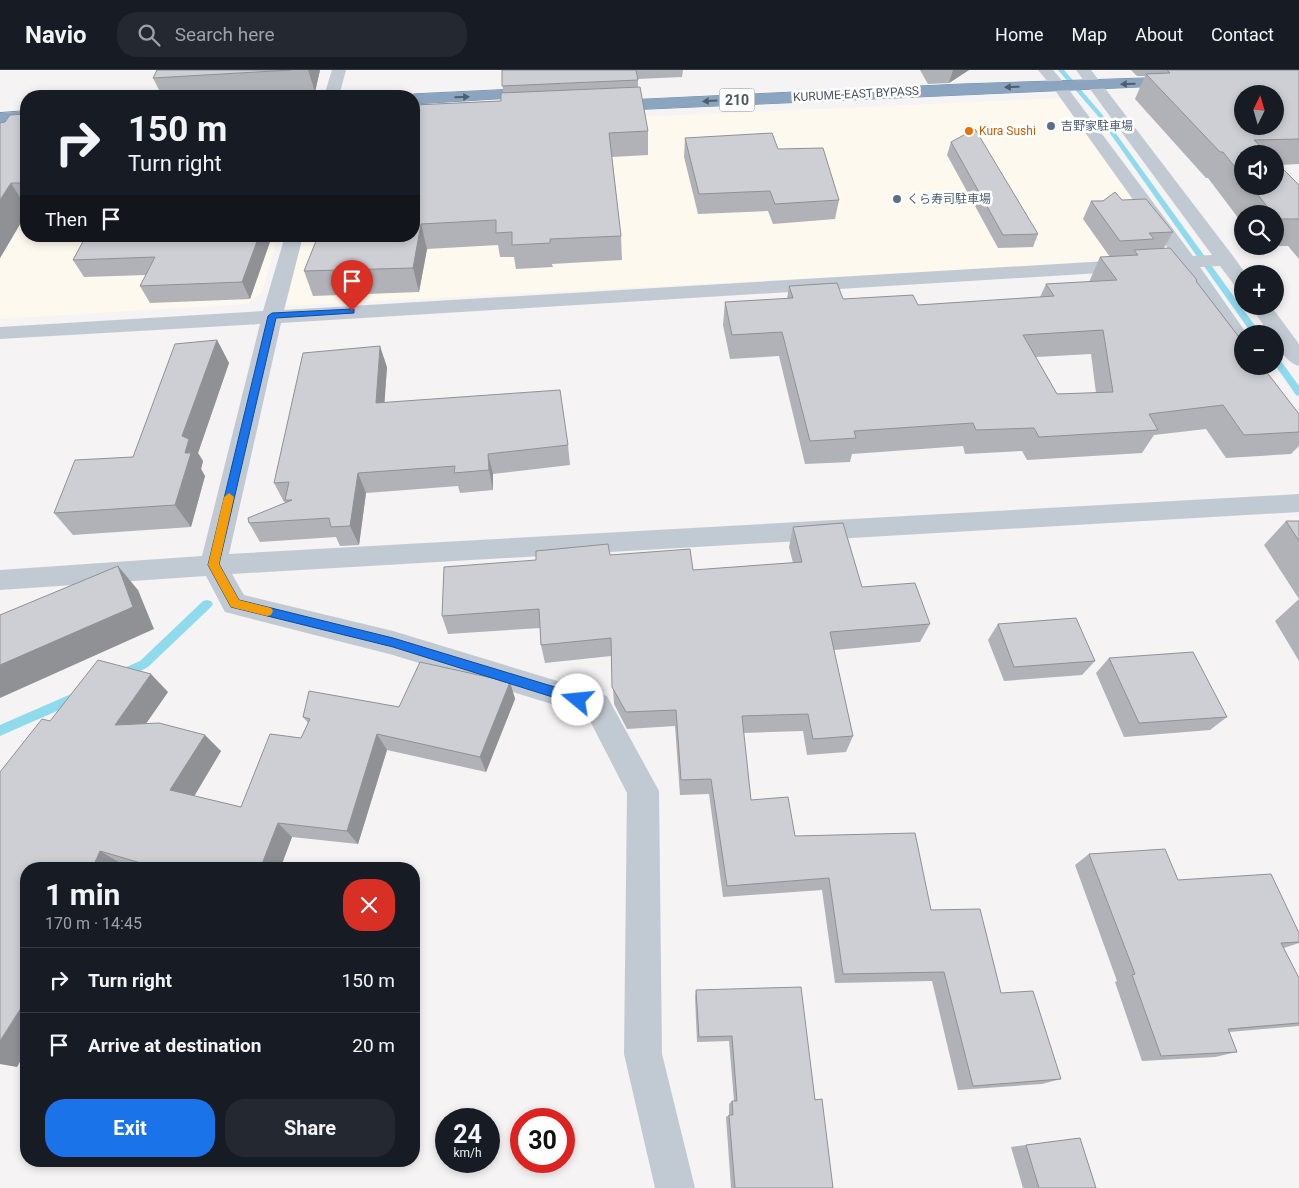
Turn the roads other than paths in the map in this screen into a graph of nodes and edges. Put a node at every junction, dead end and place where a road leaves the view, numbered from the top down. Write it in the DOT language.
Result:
graph roads {
  1 [pos="339,70"];
  2 [pos="1026,72"];
  3 [pos="1054,76"];
  4 [pos="1089,80"];
  5 [pos="1193,81"];
  6 [pos="334,90"];
  7 [pos="552,93"];
  8 [pos="420,99"];
  9 [pos="588,106"];
  10 [pos="472,111"];
  11 [pos="420,114"];
  12 [pos="20,116"];
  13 [pos="0,118"];
  14 [pos="20,131"];
  15 [pos="0,132"];
  16 [pos="292,242"];
  17 [pos="1226,260"];
  18 [pos="1187,262"];
  19 [pos="1234,271"];
  20 [pos="1266,315"];
  21 [pos="272,316"];
  22 [pos="1234,330"];
  23 [pos="0,333"];
  24 [pos="1299,360"];
  25 [pos="1299,503"];
  26 [pos="213,565"];
  27 [pos="0,580"];
  28 [pos="675,1188"];
  1 -- 6 [label="street"];
  2 -- 3 [label="highway, KURUME-EAST BYPASS / 210"];
  3 -- 4 [label="highway, KURUME-EAST BYPASS / 210"];
  3 -- 9 [label="highway, KURUME-EAST BYPASS / 210, one-way"];
  3 -- 18 [label="street"];
  5 -- 4 [label="highway, KURUME-EAST BYPASS / 210, one-way"];
  4 -- 17 [label="street"];
  8 -- 7 [label="highway, one-way"];
  10 -- 11 [label="highway"];
  12 -- 13 [label="highway"];
  14 -- 15 [label="highway"];
  16 -- 21 [label="street"];
  17 -- 18 [label="street"];
  17 -- 19 [label="street"];
  18 -- 21 [label="street"];
  18 -- 22 [label="street"];
  20 -- 24 [label="street"];
  21 -- 23 [label="street"];
  21 -- 26 [label="street"];
  25 -- 26 [label="street"];
  26 -- 27 [label="street"];
  26 -- 28 [label="street"];
}
